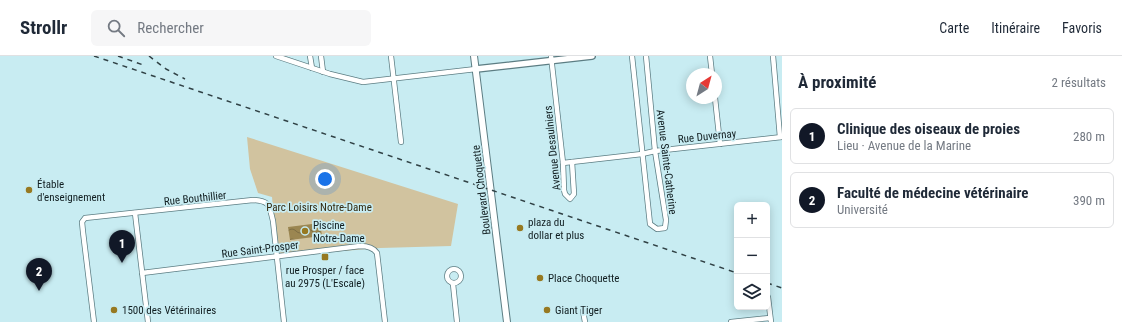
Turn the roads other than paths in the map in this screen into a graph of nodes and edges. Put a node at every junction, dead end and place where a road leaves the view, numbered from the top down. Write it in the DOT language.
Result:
graph roads {
  1 [pos="276,56"];
  2 [pos="310,56"];
  3 [pos="322,56"];
  4 [pos="391,56"];
  5 [pos="474,56"];
  6 [pos="592,56"];
  7 [pos="632,56"];
  8 [pos="646,56"];
  9 [pos="710,56"];
  10 [pos="773,56"];
  11 [pos="552,58"];
  12 [pos="312,68"];
  13 [pos="711,68"];
  14 [pos="476,69"];
  15 [pos="323,72"];
  16 [pos="393,79"];
  17 [pos="716,104"];
  18 [pos="781,137"];
  19 [pos="401,142"];
  20 [pos="720,144"];
  21 [pos="655,151"];
  22 [pos="642,154"];
  23 [pos="572,162"];
  24 [pos="563,163"];
  25 [pos="135,213"];
  26 [pos="277,256"];
  27 [pos="142,273"];
  28 [pos="454,284"];
  29 [pos="770,310"];
  30 [pos="583,311"];
  31 [pos="771,320"];
  32 [pos="94,322"];
  33 [pos="148,322"];
  34 [pos="284,322"];
  35 [pos="385,322"];
  36 [pos="457,322"];
  37 [pos="507,322"];
  38 [pos="585,322"];
  39 [pos="731,322"];
  1 -- 12 [label="street"];
  2 -- 12 [label="street"];
  3 -- 15 [label="street"];
  4 -- 16 [label="street"];
  5 -- 14 [label="main road, Boulevard Choquette"];
  6 -- 11 [label="street"];
  7 -- 22 [label="street, Avenue Sainte-Catherine"];
  8 -- 21 [label="street, Avenue Sainte-Catherine"];
  9 -- 13 [label="street"];
  10 -- 18 [label="street"];
  11 -- 14 [label="street"];
  11 -- 24 [label="street, Avenue Desaulniers"];
  12 -- 15 [label="street"];
  14 -- 16 [label="street"];
  14 -- 37 [label="main road, Boulevard Choquette"];
  15 -- 16 [label="street"];
  16 -- 19 [label="street"];
  17 -- 20 [label="street"];
  18 -- 20 [label="street, Rue Duvernay"];
  20 -- 21 [label="street, Rue Duvernay"];
  21 -- 22 [label="street, Rue Duvernay"];
  21 -- 22 [label="street, Avenue Sainte-Catherine"];
  22 -- 23 [label="street, Rue Duvernay"];
  23 -- 24 [label="street, Rue Duvernay"];
  23 -- 24 [label="street, Avenue Desaulniers"];
  25 -- 26 [label="street, Rue Bouthillier"];
  25 -- 27 [label="street"];
  25 -- 32 [label="street, Rue Bouthillier"];
  26 -- 27 [label="street, Rue Saint-Prosper"];
  26 -- 34 [label="street"];
  26 -- 35 [label="street, Rue Saint-Prosper"];
  27 -- 33 [label="street"];
  28 -- 36 [label="street"];
  29 -- 31 [label="street"];
  30 -- 38 [label="street"];
  31 -- 39 [label="street"];
}
